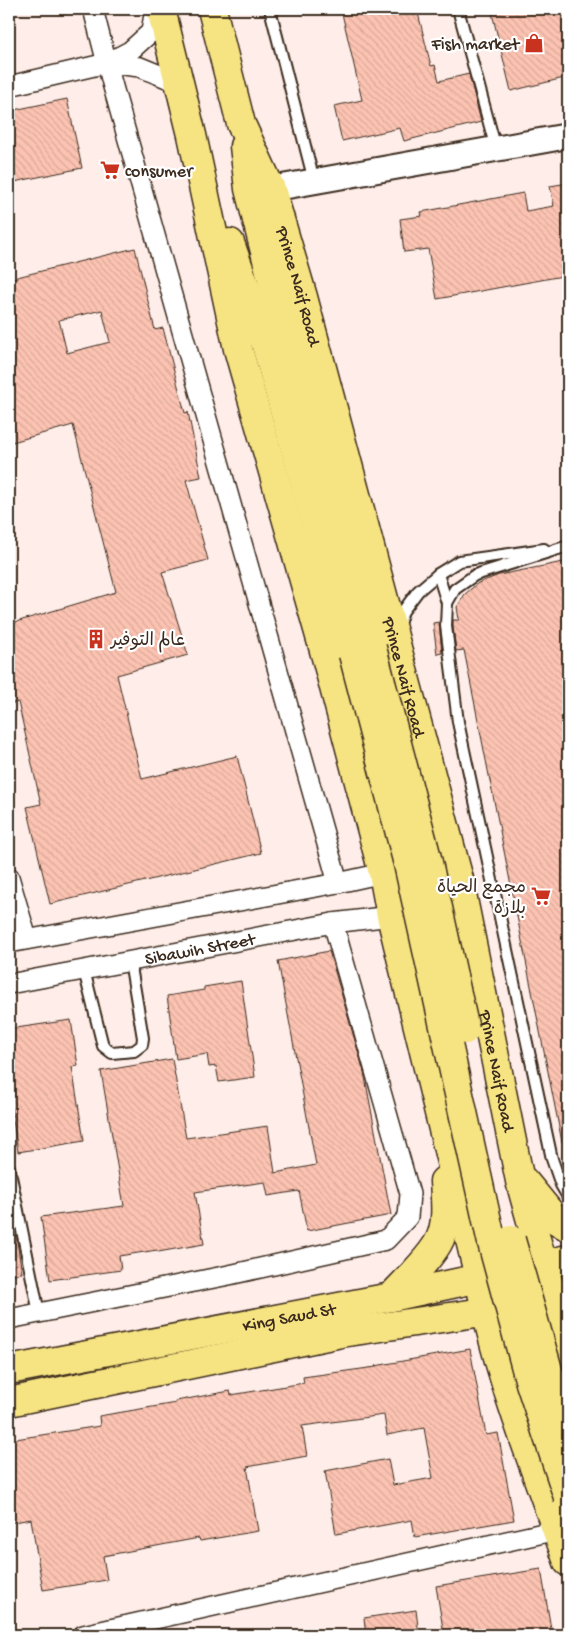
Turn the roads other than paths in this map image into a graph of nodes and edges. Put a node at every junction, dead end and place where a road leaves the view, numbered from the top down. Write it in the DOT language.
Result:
graph roads {
  1 [pos="93,9"];
  2 [pos="155,9"];
  3 [pos="161,9"];
  4 [pos="212,9"];
  5 [pos="270,9"];
  6 [pos="458,9"];
  7 [pos="107,63"];
  8 [pos="179,83"];
  9 [pos="9,86"];
  10 [pos="241,124"];
  11 [pos="192,135"];
  12 [pos="568,136"];
  13 [pos="497,150"];
  14 [pos="314,181"];
  15 [pos="271,189"];
  16 [pos="568,546"];
  17 [pos="438,574"];
  18 [pos="447,603"];
  19 [pos="373,646"];
  20 [pos="383,873"];
  21 [pos="9,877"];
  22 [pos="338,883"];
  23 [pos="391,916"];
  24 [pos="333,923"];
  25 [pos="18,941"];
  26 [pos="130,961"];
  27 [pos="84,970"];
  28 [pos="9,984"];
  29 [pos="443,1132"];
  30 [pos="9,1167"];
  31 [pos="518,1173"];
  32 [pos="568,1196"];
  33 [pos="568,1227"];
  34 [pos="556,1261"];
  35 [pos="479,1277"];
  36 [pos="391,1296"];
  37 [pos="560,1298"];
  38 [pos="39,1313"];
  39 [pos="486,1313"];
  40 [pos="9,1319"];
  41 [pos="341,1332"];
  42 [pos="568,1354"];
  43 [pos="9,1370"];
  44 [pos="511,1401"];
  45 [pos="9,1402"];
  46 [pos="568,1430"];
  47 [pos="568,1497"];
  48 [pos="557,1530"];
  49 [pos="568,1562"];
  50 [pos="83,1635"];
  1 -- 7 [label="street"];
  2 -- 7 [label="street"];
  3 -- 8 [label="main road"];
  4 -- 10 [label="main road, Prince Naif Road"];
  5 -- 14 [label="lane"];
  6 -- 13 [label="lane"];
  7 -- 8 [label="street"];
  7 -- 9 [label="street"];
  7 -- 22 [label="street"];
  8 -- 11 [label="main road"];
  10 -- 15 [label="main road, Prince Naif Road"];
  10 -- 19 [label="main road"];
  11 -- 19 [label="main road"];
  11 -- 20 [label="main road"];
  12 -- 13 [label="street"];
  13 -- 14 [label="street"];
  14 -- 15 [label="street"];
  15 -- 19 [label="main road, Prince Naif Road"];
  16 -- 17 [label="lane"];
  16 -- 18 [label="lane"];
  17 -- 18 [label="lane"];
  17 -- 19 [label="lane"];
  18 -- 32 [label="lane"];
  19 -- 31 [label="main road, Prince Naif Road"];
  19 -- 46 [label="main road, bridge"];
  19 -- 47 [label="main road, bridge"];
  20 -- 22 [label="street"];
  20 -- 23 [label="main road"];
  21 -- 25 [label="street"];
  22 -- 25 [label="street"];
  23 -- 24 [label="street, Sibawih Street"];
  23 -- 29 [label="main road"];
  24 -- 26 [label="street, Sibawih Street"];
  24 -- 38 [label="street"];
  26 -- 27 [label="street, Sibawih Street"];
  26 -- 27 [label="lane"];
  27 -- 28 [label="street, Sibawih Street"];
  29 -- 35 [label="main road"];
  29 -- 36 [label="main road"];
  30 -- 38 [label="lane"];
  31 -- 33 [label="main road"];
  31 -- 34 [label="main road, Prince Naif Road"];
  34 -- 35 [label="main road, King Saud St"];
  34 -- 37 [label="main road, Prince Naif Road"];
  35 -- 36 [label="main road, King Saud St"];
  35 -- 39 [label="main road"];
  36 -- 43 [label="main road, King Saud St"];
  37 -- 39 [label="main road, King Saud St"];
  37 -- 42 [label="main road, Prince Naif Road"];
  38 -- 40 [label="street"];
  39 -- 41 [label="main road, King Saud St"];
  39 -- 44 [label="main road"];
  41 -- 44 [label="main road"];
  41 -- 45 [label="main road, King Saud St"];
  44 -- 48 [label="main road"];
  48 -- 49 [label="main road"];
  48 -- 50 [label="street"];
}
